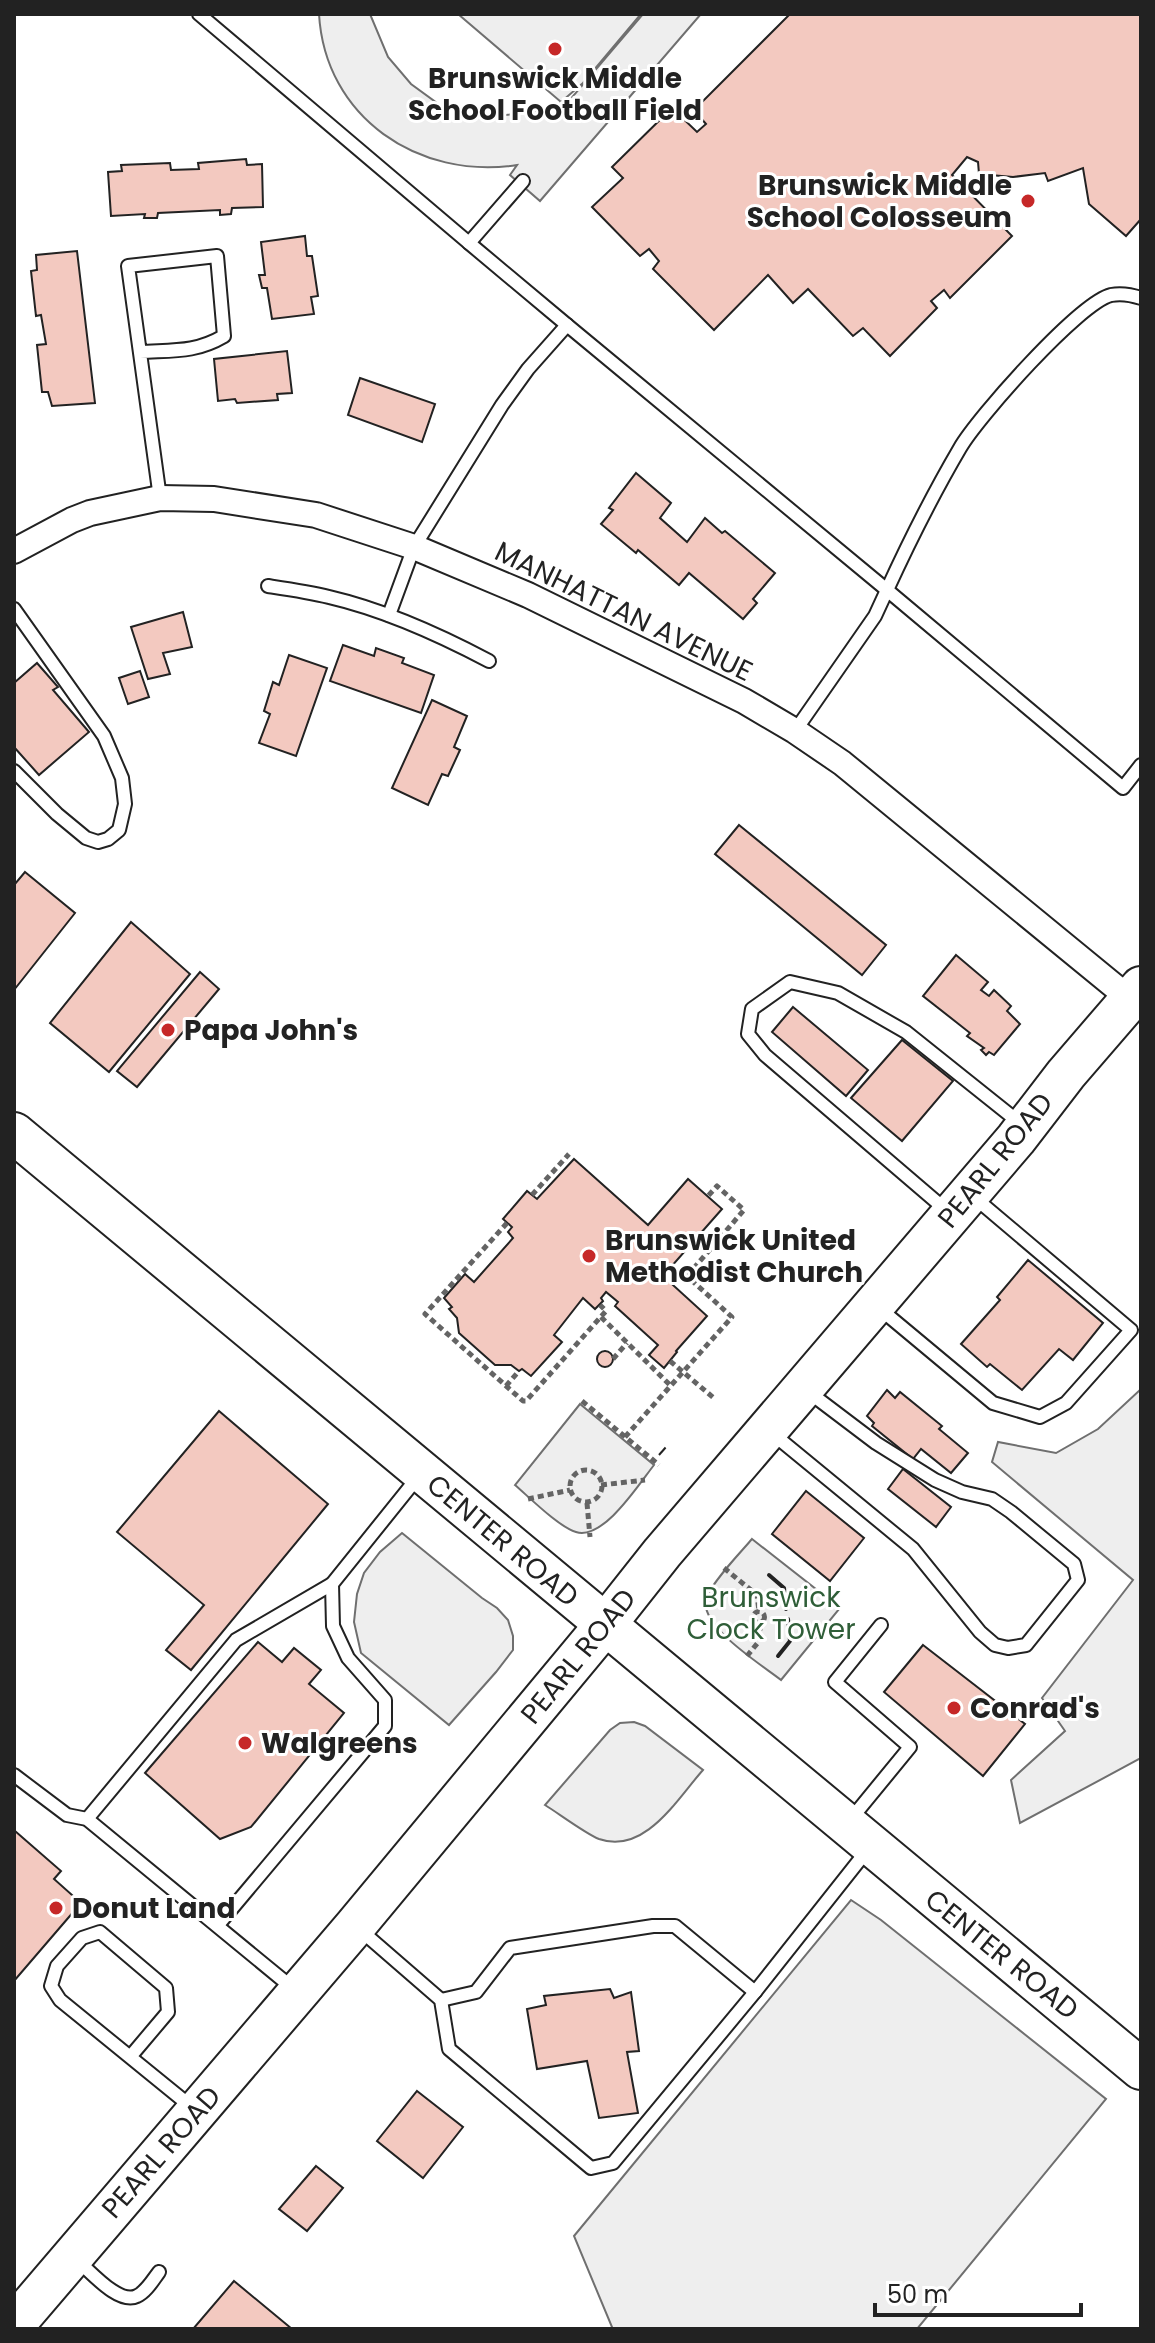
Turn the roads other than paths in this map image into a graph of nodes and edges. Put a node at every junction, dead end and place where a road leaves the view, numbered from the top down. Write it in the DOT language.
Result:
graph roads {
  1 [pos="199,14"];
  2 [pos="523,181"];
  3 [pos="469,243"];
  4 [pos="1141,298"];
  5 [pos="567,325"];
  6 [pos="140,352"];
  7 [pos="160,498"];
  8 [pos="414,547"];
  9 [pos="14,551"];
  10 [pos="268,586"];
  11 [pos="887,590"];
  12 [pos="14,609"];
  13 [pos="389,615"];
  14 [pos="489,661"];
  15 [pos="795,731"];
  16 [pos="1141,765"];
  17 [pos="14,771"];
  18 [pos="1135,993"];
  19 [pos="1025,1126"];
  20 [pos="14,1133"];
  21 [pos="960,1204"];
  22 [pos="875,1305"];
  23 [pos="804,1388"];
  24 [pos="768,1429"];
  25 [pos="422,1472"];
  26 [pos="332,1584"];
  27 [pos="605,1625"];
  28 [pos="881,1625"];
  29 [pos="14,1775"];
  30 [pos="87,1819"];
  31 [pos="859,1835"];
  32 [pos="218,1925"];
  33 [pos="355,1926"];
  34 [pos="298,1992"];
  35 [pos="755,1992"];
  36 [pos="441,2000"];
  37 [pos="130,2057"];
  38 [pos="1139,2063"];
  39 [pos="197,2111"];
  40 [pos="72,2257"];
  41 [pos="159,2272"];
  42 [pos="21,2324"];
  1 -- 3 [label="lane"];
  2 -- 3 [label="lane"];
  3 -- 5 [label="lane"];
  4 -- 11 [label="lane"];
  5 -- 8 [label="lane"];
  5 -- 11 [label="lane"];
  6 -- 6 [label="lane"];
  6 -- 7 [label="lane"];
  7 -- 8 [label="street, MANHATTAN AVENUE"];
  7 -- 9 [label="street, MANHATTAN AVENUE"];
  8 -- 13 [label="lane"];
  8 -- 15 [label="street, MANHATTAN AVENUE"];
  10 -- 13 [label="lane"];
  11 -- 15 [label="lane"];
  11 -- 16 [label="lane"];
  12 -- 17 [label="lane"];
  13 -- 14 [label="lane"];
  15 -- 18 [label="street, MANHATTAN AVENUE"];
  18 -- 19 [label="main road, PEARL ROAD"];
  19 -- 21 [label="main road, PEARL ROAD"];
  19 -- 21 [label="lane"];
  20 -- 25 [label="main road, CENTER ROAD"];
  21 -- 22 [label="main road, PEARL ROAD"];
  21 -- 22 [label="lane"];
  22 -- 23 [label="main road, PEARL ROAD"];
  23 -- 24 [label="main road, PEARL ROAD"];
  23 -- 24 [label="lane"];
  24 -- 27 [label="main road, PEARL ROAD"];
  25 -- 26 [label="lane"];
  25 -- 27 [label="main road, CENTER ROAD"];
  26 -- 30 [label="lane"];
  26 -- 32 [label="lane"];
  27 -- 31 [label="main road, CENTER ROAD"];
  27 -- 33 [label="main road, PEARL ROAD"];
  28 -- 31 [label="lane"];
  29 -- 30 [label="lane"];
  30 -- 32 [label="lane"];
  31 -- 35 [label="lane"];
  31 -- 38 [label="main road, CENTER ROAD"];
  32 -- 34 [label="lane"];
  33 -- 34 [label="main road, PEARL ROAD"];
  33 -- 36 [label="lane"];
  34 -- 39 [label="main road, PEARL ROAD"];
  35 -- 36 [label="lane"];
  35 -- 36 [label="lane"];
  37 -- 37 [label="lane"];
  37 -- 39 [label="lane"];
  39 -- 40 [label="main road, PEARL ROAD"];
  40 -- 41 [label="lane"];
  40 -- 42 [label="main road, PEARL ROAD"];
}
